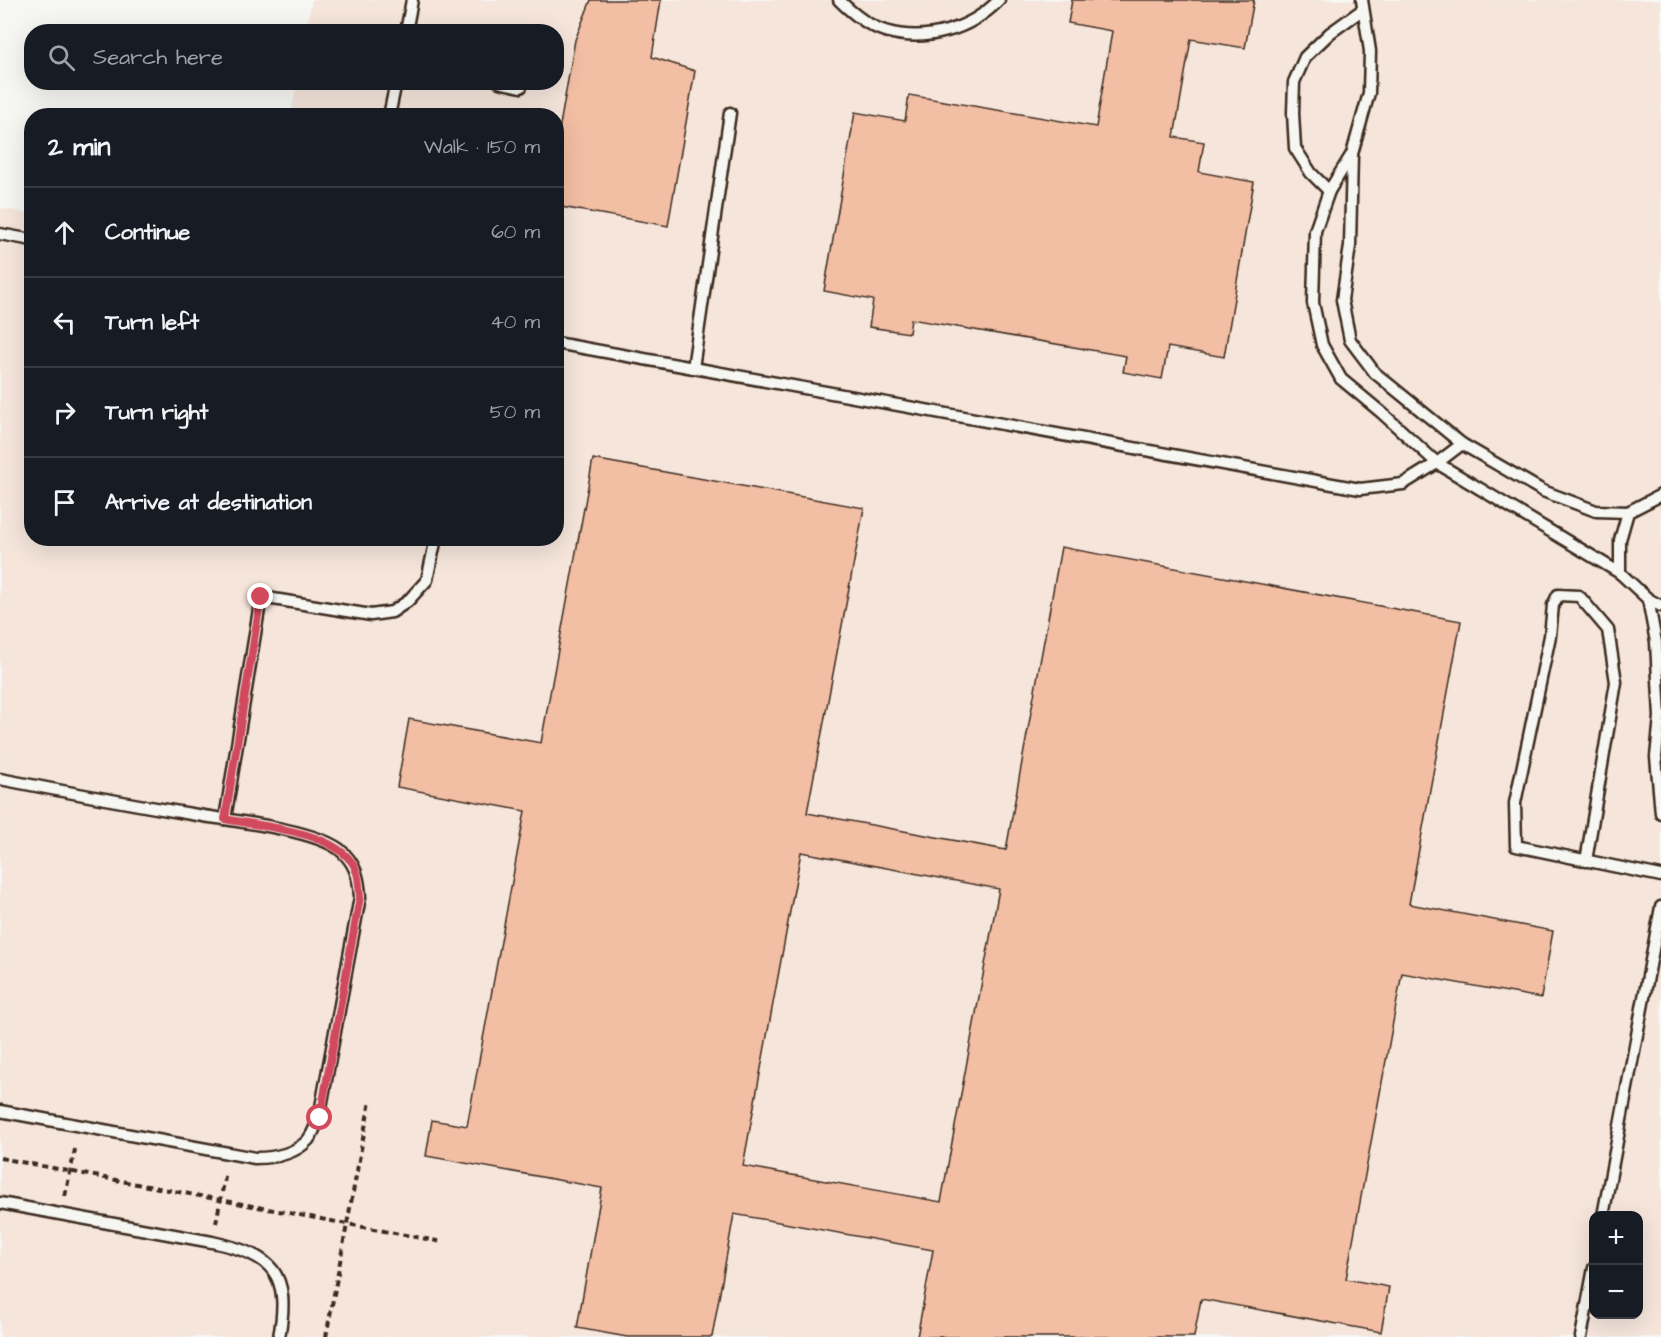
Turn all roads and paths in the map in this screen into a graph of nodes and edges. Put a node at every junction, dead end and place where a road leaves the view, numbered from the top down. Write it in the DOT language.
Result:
graph roads {
  1 [pos="412,0"];
  2 [pos="839,0"];
  3 [pos="999,0"];
  4 [pos="1362,5"];
  5 [pos="408,24"];
  6 [pos="394,90"];
  7 [pos="391,108"];
  8 [pos="730,113"];
  9 [pos="1352,154"];
  10 [pos="1329,191"];
  11 [pos="0,234"];
  12 [pos="24,238"];
  13 [pos="564,344"];
  14 [pos="693,368"];
  15 [pos="1462,444"];
  16 [pos="1437,463"];
  17 [pos="1661,495"];
  18 [pos="1628,512"];
  19 [pos="434,546"];
  20 [pos="1620,573"];
  21 [pos="1648,599"];
  22 [pos="1661,606"];
  23 [pos="1661,717"];
  24 [pos="0,779"];
  25 [pos="1661,813"];
  26 [pos="225,819"];
  27 [pos="1586,861"];
  28 [pos="1661,876"];
  29 [pos="1661,908"];
  30 [pos="370,1101"];
  31 [pos="0,1111"];
  32 [pos="80,1126"];
  33 [pos="230,1153"];
  34 [pos="0,1158"];
  35 [pos="70,1172"];
  36 [pos="221,1200"];
  37 [pos="0,1203"];
  38 [pos="1604,1211"];
  39 [pos="61,1215"];
  40 [pos="347,1224"];
  41 [pos="212,1242"];
  42 [pos="442,1242"];
  43 [pos="1589,1291"];
  44 [pos="279,1337"];
  45 [pos="326,1337"];
  46 [pos="1581,1337"];
  1 -- 5 [label="lane"];
  2 -- 3 [label="lane"];
  4 -- 9 [label="lane"];
  4 -- 10 [label="lane"];
  6 -- 7 [label="lane"];
  8 -- 14 [label="lane"];
  9 -- 10 [label="lane"];
  9 -- 15 [label="lane"];
  10 -- 16 [label="lane"];
  11 -- 12 [label="lane"];
  13 -- 14 [label="lane"];
  14 -- 16 [label="lane"];
  15 -- 16 [label="lane"];
  15 -- 18 [label="lane"];
  16 -- 20 [label="lane"];
  17 -- 18 [label="lane"];
  18 -- 20 [label="lane"];
  19 -- 26 [label="lane"];
  20 -- 21 [label="lane"];
  21 -- 22 [label="lane"];
  21 -- 23 [label="lane"];
  23 -- 25 [label="lane"];
  24 -- 26 [label="lane"];
  26 -- 33 [label="lane"];
  27 -- 27 [label="lane"];
  27 -- 28 [label="lane"];
  29 -- 38 [label="lane"];
  30 -- 40 [label="path"];
  31 -- 32 [label="lane"];
  32 -- 33 [label="lane"];
  32 -- 35 [label="path"];
  33 -- 36 [label="path"];
  34 -- 35 [label="path"];
  35 -- 36 [label="path"];
  35 -- 39 [label="path"];
  36 -- 40 [label="path"];
  36 -- 41 [label="path"];
  37 -- 39 [label="lane"];
  39 -- 41 [label="lane"];
  40 -- 42 [label="path"];
  40 -- 45 [label="path"];
  41 -- 44 [label="lane"];
  43 -- 46 [label="lane"];
}
